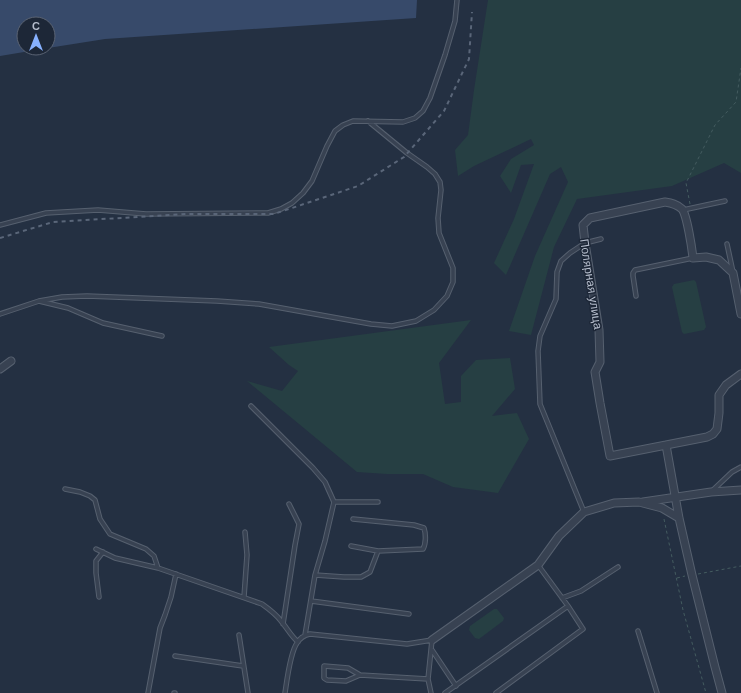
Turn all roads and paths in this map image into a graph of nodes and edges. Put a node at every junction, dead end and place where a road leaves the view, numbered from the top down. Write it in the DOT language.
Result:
graph roads {
  1 [pos="457,0"];
  2 [pos="741,68"];
  3 [pos="368,121"];
  4 [pos="725,201"];
  5 [pos="691,208"];
  6 [pos="683,210"];
  7 [pos="0,225"];
  8 [pos="601,239"];
  9 [pos="585,244"];
  10 [pos="727,244"];
  11 [pos="694,258"];
  12 [pos="733,273"];
  13 [pos="636,296"];
  14 [pos="39,301"];
  15 [pos="0,314"];
  16 [pos="741,314"];
  17 [pos="162,336"];
  18 [pos="11,361"];
  19 [pos="0,369"];
  20 [pos="741,374"];
  21 [pos="251,406"];
  22 [pos="666,446"];
  23 [pos="741,467"];
  24 [pos="65,489"];
  25 [pos="741,490"];
  26 [pos="711,492"];
  27 [pos="675,497"];
  28 [pos="334,502"];
  29 [pos="378,502"];
  30 [pos="639,502"];
  31 [pos="289,504"];
  32 [pos="662,508"];
  33 [pos="584,512"];
  34 [pos="679,518"];
  35 [pos="353,519"];
  36 [pos="245,532"];
  37 [pos="351,546"];
  38 [pos="96,549"];
  39 [pos="378,551"];
  40 [pos="104,552"];
  41 [pos="538,565"];
  42 [pos="741,566"];
  43 [pos="618,567"];
  44 [pos="158,568"];
  45 [pos="176,574"];
  46 [pos="315,574"];
  47 [pos="692,575"];
  48 [pos="676,578"];
  49 [pos="99,597"];
  50 [pos="244,597"];
  51 [pos="562,598"];
  52 [pos="311,601"];
  53 [pos="568,606"];
  54 [pos="410,614"];
  55 [pos="283,624"];
  56 [pos="638,631"];
  57 [pos="239,635"];
  58 [pos="305,635"];
  59 [pos="432,640"];
  60 [pos="298,642"];
  61 [pos="431,650"];
  62 [pos="175,656"];
  63 [pos="243,666"];
  64 [pos="360,675"];
  65 [pos="428,679"];
  66 [pos="456,686"];
  67 [pos="148,693"];
  68 [pos="248,693"];
  69 [pos="285,693"];
  70 [pos="431,693"];
  71 [pos="445,693"];
  72 [pos="496,693"];
  73 [pos="656,693"];
  74 [pos="706,693"];
  75 [pos="722,693"];
  1 -- 3 [label="lane"];
  2 -- 5 [label="path"];
  3 -- 7 [label="lane"];
  3 -- 14 [label="lane"];
  4 -- 5 [label="lane"];
  5 -- 6 [label="lane"];
  6 -- 9 [label="street, Полярная улица"];
  6 -- 11 [label="street"];
  8 -- 9 [label="lane"];
  9 -- 22 [label="street, Полярная улица"];
  9 -- 33 [label="lane"];
  10 -- 12 [label="lane"];
  11 -- 12 [label="street"];
  11 -- 13 [label="lane"];
  12 -- 16 [label="street"];
  14 -- 15 [label="lane"];
  14 -- 17 [label="lane"];
  18 -- 19 [label="street"];
  20 -- 22 [label="street, Полярная улица"];
  21 -- 28 [label="lane"];
  22 -- 27 [label="street"];
  23 -- 26 [label="lane"];
  24 -- 44 [label="lane"];
  25 -- 26 [label="street"];
  26 -- 27 [label="street"];
  27 -- 30 [label="street"];
  27 -- 34 [label="street"];
  28 -- 29 [label="lane"];
  28 -- 46 [label="lane"];
  30 -- 32 [label="street"];
  30 -- 33 [label="street"];
  31 -- 55 [label="lane"];
  32 -- 34 [label="street"];
  32 -- 48 [label="path"];
  33 -- 41 [label="street"];
  34 -- 47 [label="street"];
  35 -- 39 [label="lane"];
  36 -- 50 [label="lane"];
  37 -- 39 [label="lane"];
  38 -- 40 [label="lane"];
  39 -- 46 [label="lane"];
  40 -- 44 [label="lane"];
  40 -- 49 [label="lane"];
  41 -- 51 [label="lane"];
  41 -- 59 [label="street"];
  42 -- 47 [label="path"];
  43 -- 51 [label="lane"];
  44 -- 45 [label="lane"];
  45 -- 50 [label="lane"];
  45 -- 67 [label="lane"];
  46 -- 52 [label="lane"];
  47 -- 48 [label="path"];
  47 -- 75 [label="street"];
  48 -- 74 [label="path"];
  50 -- 55 [label="lane"];
  51 -- 53 [label="lane"];
  52 -- 54 [label="lane"];
  52 -- 58 [label="lane"];
  53 -- 66 [label="lane"];
  53 -- 72 [label="lane"];
  55 -- 60 [label="lane"];
  56 -- 73 [label="lane"];
  57 -- 63 [label="lane"];
  58 -- 59 [label="lane"];
  58 -- 60 [label="lane"];
  59 -- 61 [label="lane"];
  60 -- 69 [label="lane"];
  61 -- 65 [label="lane"];
  61 -- 66 [label="lane"];
  62 -- 63 [label="lane"];
  63 -- 68 [label="lane"];
  64 -- 64 [label="lane"];
  64 -- 65 [label="lane"];
  65 -- 70 [label="lane"];
  66 -- 71 [label="lane"];
}
